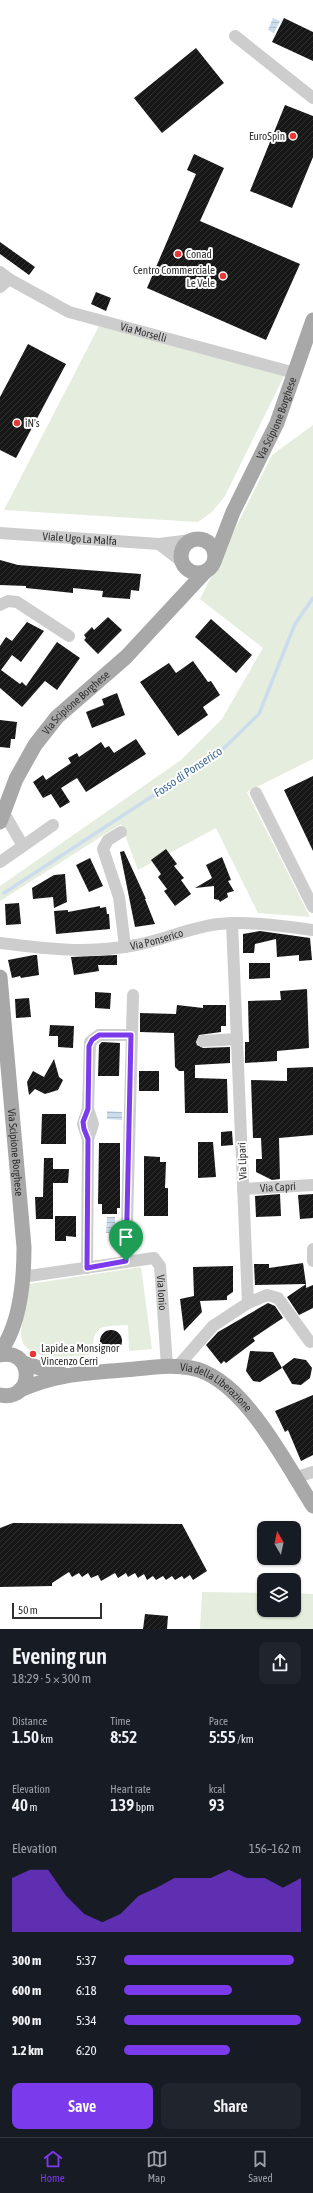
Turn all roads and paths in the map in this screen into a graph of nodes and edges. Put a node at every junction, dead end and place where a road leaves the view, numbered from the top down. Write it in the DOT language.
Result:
graph roads {
  1 [pos="235,36"];
  2 [pos="313,98"];
  3 [pos="3,280"];
  4 [pos="313,320"];
  5 [pos="308,352"];
  6 [pos="295,373"];
  7 [pos="233,512"];
  8 [pos="0,533"];
  9 [pos="196,539"];
  10 [pos="159,544"];
  11 [pos="215,559"];
  12 [pos="185,565"];
  13 [pos="205,572"];
  14 [pos="176,601"];
  15 [pos="0,605"];
  16 [pos="70,636"];
  17 [pos="256,793"];
  18 [pos="2,817"];
  19 [pos="53,825"];
  20 [pos="121,832"];
  21 [pos="23,846"];
  22 [pos="0,862"];
  23 [pos="313,907"];
  24 [pos="232,923"];
  25 [pos="313,930"];
  26 [pos="0,942"];
  27 [pos="125,947"];
  28 [pos="0,977"];
  29 [pos="133,995"];
  30 [pos="131,1035"];
  31 [pos="237,1039"];
  32 [pos="203,1041"];
  33 [pos="313,1185"];
  34 [pos="243,1189"];
  35 [pos="313,1249"];
  36 [pos="126,1261"];
  37 [pos="313,1261"];
  38 [pos="87,1268"];
  39 [pos="22,1278"];
  40 [pos="248,1303"];
  41 [pos="14,1326"];
  42 [pos="310,1342"];
  43 [pos="0,1353"];
  44 [pos="22,1361"];
  45 [pos="172,1366"];
  46 [pos="65,1375"];
  47 [pos="12,1393"];
  48 [pos="0,1409"];
  49 [pos="313,1472"];
  50 [pos="294,1478"];
  51 [pos="313,1506"];
  1 -- 2 [label="street"];
  3 -- 6 [label="street, Via Morselli"];
  4 -- 5 [label="main road, Via Scipione Borghese"];
  5 -- 6 [label="main road, Via Scipione Borghese"];
  6 -- 7 [label="main road, Via Scipione Borghese"];
  7 -- 9 [label="main road, Via Scipione Borghese"];
  7 -- 11 [label="main road, Via Scipione Borghese"];
  8 -- 10 [label="street, Viale Ugo La Malfa"];
  9 -- 10 [label="street, Viale Ugo La Malfa"];
  9 -- 11 [label="main road"];
  9 -- 12 [label="main road"];
  10 -- 12 [label="street"];
  11 -- 13 [label="main road"];
  12 -- 13 [label="main road"];
  12 -- 14 [label="main road, Via Scipione Borghese"];
  13 -- 14 [label="main road, Via Scipione Borghese"];
  14 -- 18 [label="main road, Via Scipione Borghese"];
  15 -- 16 [label="street"];
  17 -- 23 [label="street"];
  18 -- 21 [label="street"];
  19 -- 21 [label="street"];
  20 -- 27 [label="street"];
  21 -- 22 [label="street"];
  24 -- 25 [label="street, Via Ponserico"];
  24 -- 27 [label="street, Via Ponserico"];
  24 -- 31 [label="street, Via Lipari"];
  26 -- 27 [label="street, Via Ponserico"];
  28 -- 39 [label="main road, Via Scipione Borghese"];
  29 -- 30 [label="street"];
  30 -- 36 [label="street"];
  30 -- 38 [label="street"];
  31 -- 32 [label="street"];
  31 -- 34 [label="street, Via Lipari"];
  33 -- 34 [label="street, Via Capri"];
  34 -- 40 [label="street, Via Lipari"];
  35 -- 37 [label="street"];
  36 -- 38 [label="street, Via Ionio"];
  36 -- 45 [label="street, Via Ionio"];
  38 -- 39 [label="street, Via Ionio"];
  39 -- 41 [label="main road, Via Scipione Borghese"];
  40 -- 42 [label="street"];
  40 -- 45 [label="street"];
  41 -- 43 [label="main road, Via Scipione Borghese"];
  41 -- 44 [label="main road, Via Scipione Borghese"];
  43 -- 44 [label="main road, Via della Liberazione"];
  44 -- 46 [label="main road, Via della Liberazione"];
  44 -- 47 [label="main road, Via Scipione Borghese"];
  45 -- 46 [label="main road, Via della Liberazione"];
  45 -- 50 [label="main road, Via della Liberazione"];
  46 -- 47 [label="main road, Via della Liberazione"];
  47 -- 48 [label="main road"];
  49 -- 50 [label="street"];
  50 -- 51 [label="main road, Via della Liberazione"];
}
